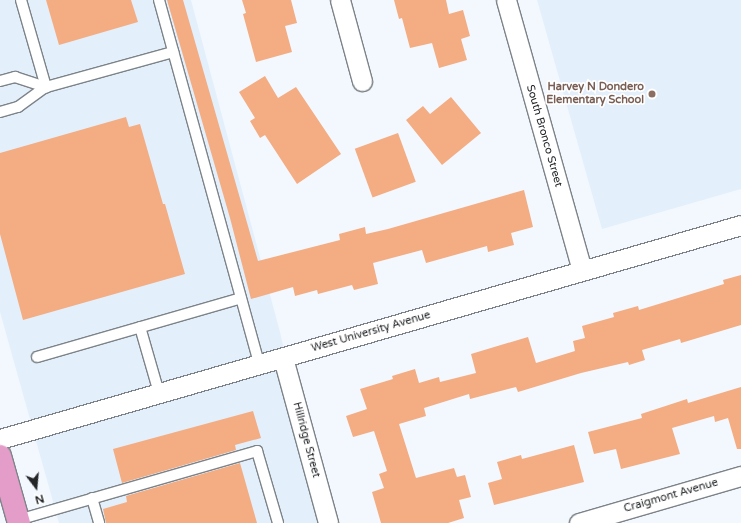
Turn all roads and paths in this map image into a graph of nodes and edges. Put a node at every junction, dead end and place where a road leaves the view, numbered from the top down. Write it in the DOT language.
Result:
graph roads {
  1 [pos="21,0"];
  2 [pos="159,0"];
  3 [pos="340,0"];
  4 [pos="506,0"];
  5 [pos="173,52"];
  6 [pos="0,81"];
  7 [pos="362,81"];
  8 [pos="46,87"];
  9 [pos="0,112"];
  10 [pos="741,225"];
  11 [pos="582,271"];
  12 [pos="241,298"];
  13 [pos="140,327"];
  14 [pos="37,357"];
  15 [pos="283,358"];
  16 [pos="259,364"];
  17 [pos="159,393"];
  18 [pos="0,439"];
  19 [pos="0,456"];
  20 [pos="741,476"];
  21 [pos="92,498"];
  22 [pos="18,521"];
  23 [pos="99,523"];
  24 [pos="278,523"];
  25 [pos="328,523"];
  26 [pos="579,523"];
  1 -- 8 [label="lane"];
  2 -- 5 [label="lane"];
  3 -- 7 [label="street"];
  4 -- 11 [label="street, South Bronco Street"];
  5 -- 8 [label="lane"];
  5 -- 12 [label="lane"];
  6 -- 8 [label="lane"];
  8 -- 9 [label="lane"];
  10 -- 11 [label="street, West University Avenue"];
  11 -- 15 [label="street, West University Avenue"];
  12 -- 13 [label="lane"];
  12 -- 16 [label="lane"];
  13 -- 14 [label="lane"];
  13 -- 17 [label="lane"];
  15 -- 16 [label="street, West University Avenue"];
  15 -- 25 [label="street, Hillridge Street"];
  16 -- 17 [label="street, West University Avenue"];
  17 -- 18 [label="street, West University Avenue"];
  19 -- 22 [label="main road"];
  20 -- 26 [label="street, Craigmont Avenue"];
  21 -- 22 [label="lane"];
  21 -- 23 [label="lane"];
  21 -- 24 [label="lane"];
}
